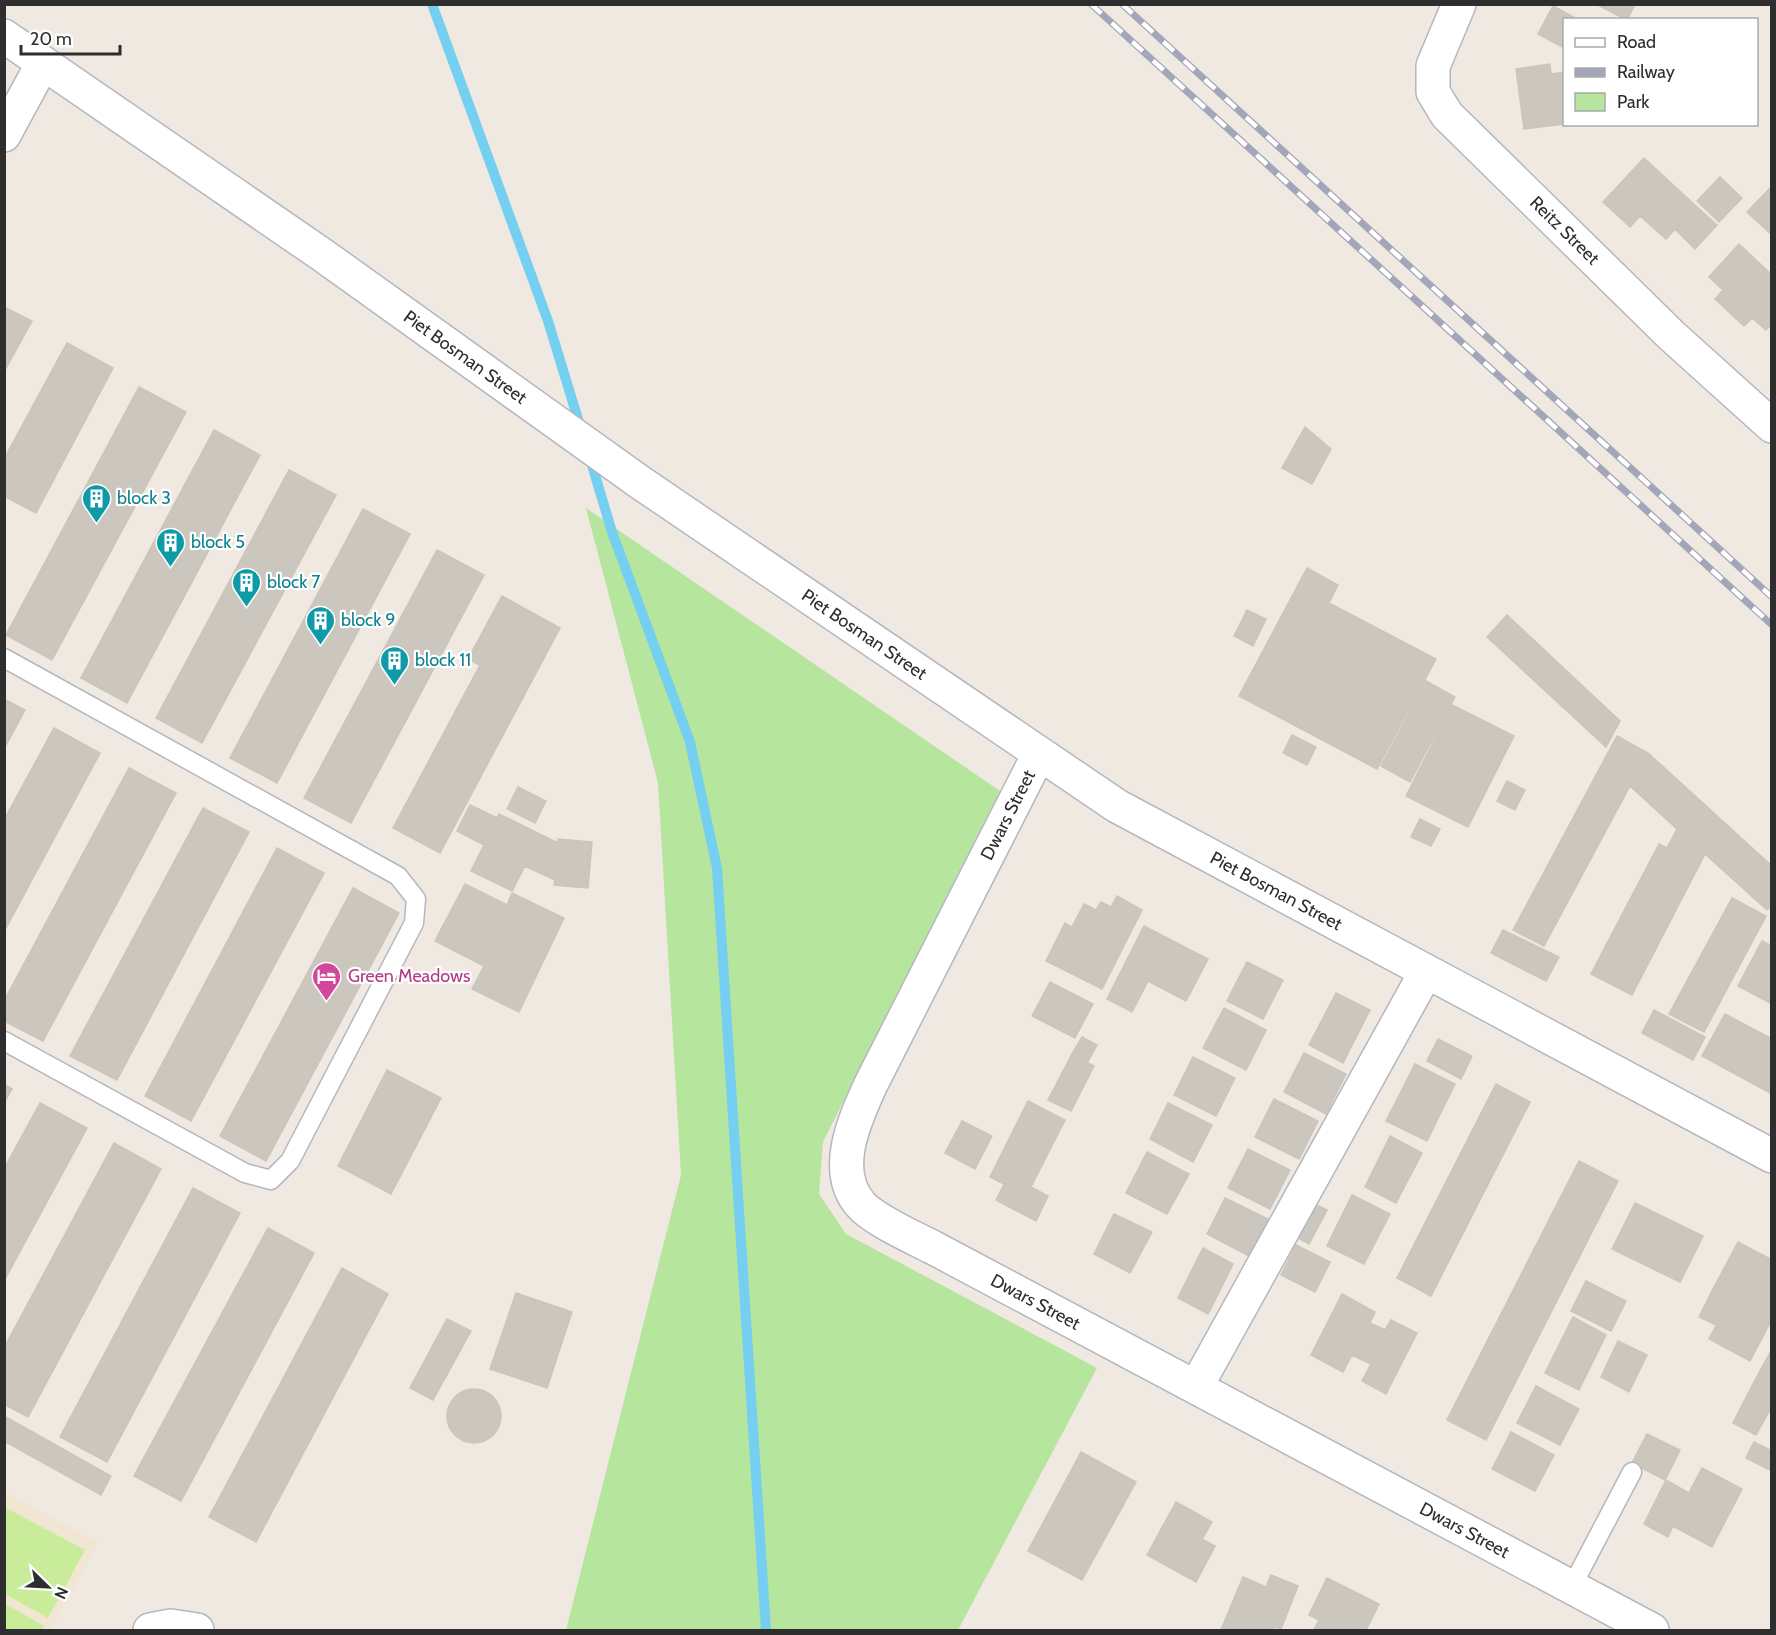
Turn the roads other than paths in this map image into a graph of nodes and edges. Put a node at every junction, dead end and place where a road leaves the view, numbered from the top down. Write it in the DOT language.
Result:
graph roads {
  1 [pos="1459,4"];
  2 [pos="4,36"];
  3 [pos="43,63"];
  4 [pos="4,135"];
  5 [pos="1772,426"];
  6 [pos="4,658"];
  7 [pos="1040,754"];
  8 [pos="1426,972"];
  9 [pos="4,1041"];
  10 [pos="1772,1156"];
  11 [pos="1196,1387"];
  12 [pos="1632,1472"];
  13 [pos="1571,1588"];
  14 [pos="152,1629"];
  15 [pos="197,1630"];
  16 [pos="1652,1630"];
  1 -- 5 [label="street, Reitz Street"];
  2 -- 3 [label="street, Piet Bosman Street"];
  3 -- 4 [label="street"];
  3 -- 7 [label="street, Piet Bosman Street"];
  6 -- 9 [label="lane"];
  7 -- 8 [label="street, Piet Bosman Street"];
  7 -- 11 [label="street, Dwars Street"];
  8 -- 10 [label="street, Piet Bosman Street"];
  8 -- 11 [label="street"];
  11 -- 13 [label="street, Dwars Street"];
  12 -- 13 [label="lane"];
  13 -- 16 [label="street, Dwars Street"];
  14 -- 15 [label="street"];
}
